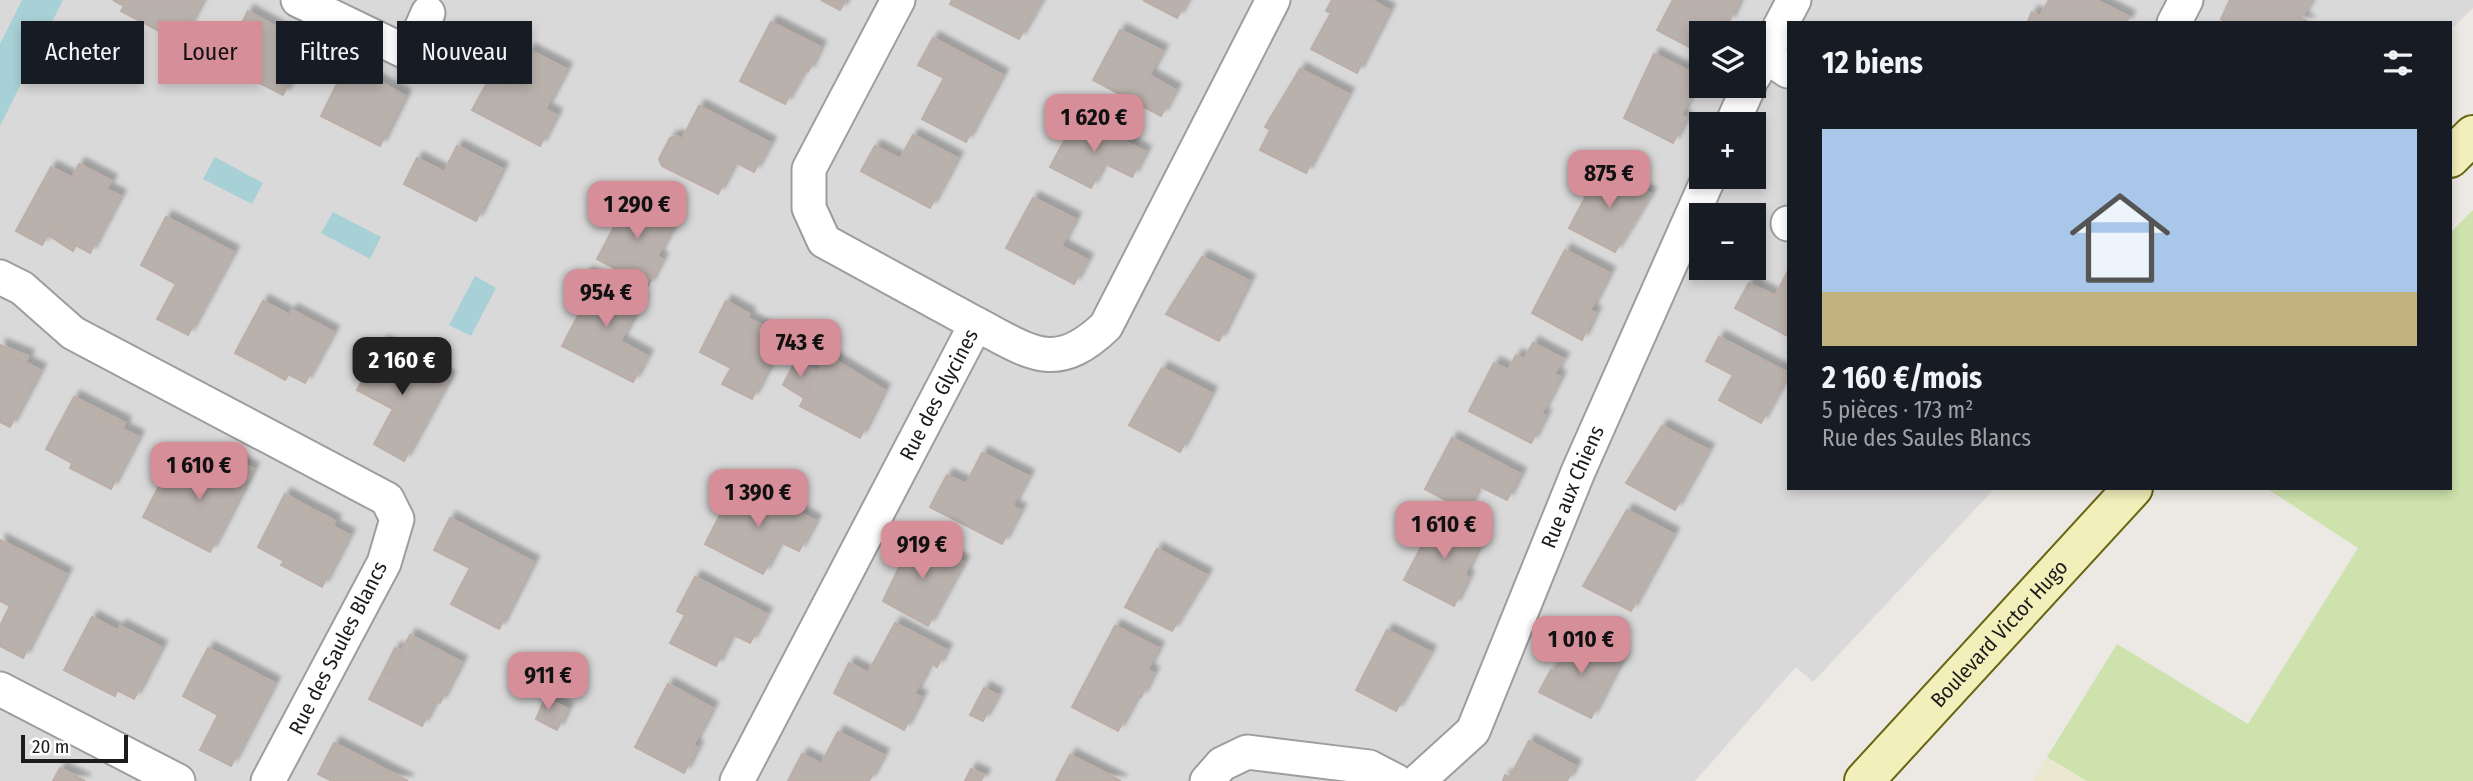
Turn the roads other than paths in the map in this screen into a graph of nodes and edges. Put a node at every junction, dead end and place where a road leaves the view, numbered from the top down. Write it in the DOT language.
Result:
graph roads {
  1 [pos="298,0"];
  2 [pos="898,0"];
  3 [pos="1273,0"];
  4 [pos="1794,0"];
  5 [pos="2186,0"];
  6 [pos="428,13"];
  7 [pos="2175,21"];
  8 [pos="1768,67"];
  9 [pos="2473,135"];
  10 [pos="2452,156"];
  11 [pos="1704,189"];
  12 [pos="0,277"];
  13 [pos="976,324"];
  14 [pos="2131,490"];
  15 [pos="0,689"];
  16 [pos="178,781"];
  17 [pos="268,781"];
  18 [pos="737,781"];
  19 [pos="1207,781"];
  20 [pos="1396,781"];
  21 [pos="1418,781"];
  22 [pos="1864,781"];
  1 -- 6 [label="street"];
  2 -- 13 [label="street, Rue des Glycines"];
  3 -- 13 [label="street"];
  4 -- 8 [label="street"];
  5 -- 7 [label="street"];
  9 -- 10 [label="main road"];
  11 -- 21 [label="street, Rue aux Chiens"];
  12 -- 17 [label="street, Rue des Saules Blancs"];
  13 -- 18 [label="street, Rue des Glycines"];
  14 -- 22 [label="main road, Boulevard Victor Hugo"];
  15 -- 16 [label="street"];
  19 -- 20 [label="street"];
}
